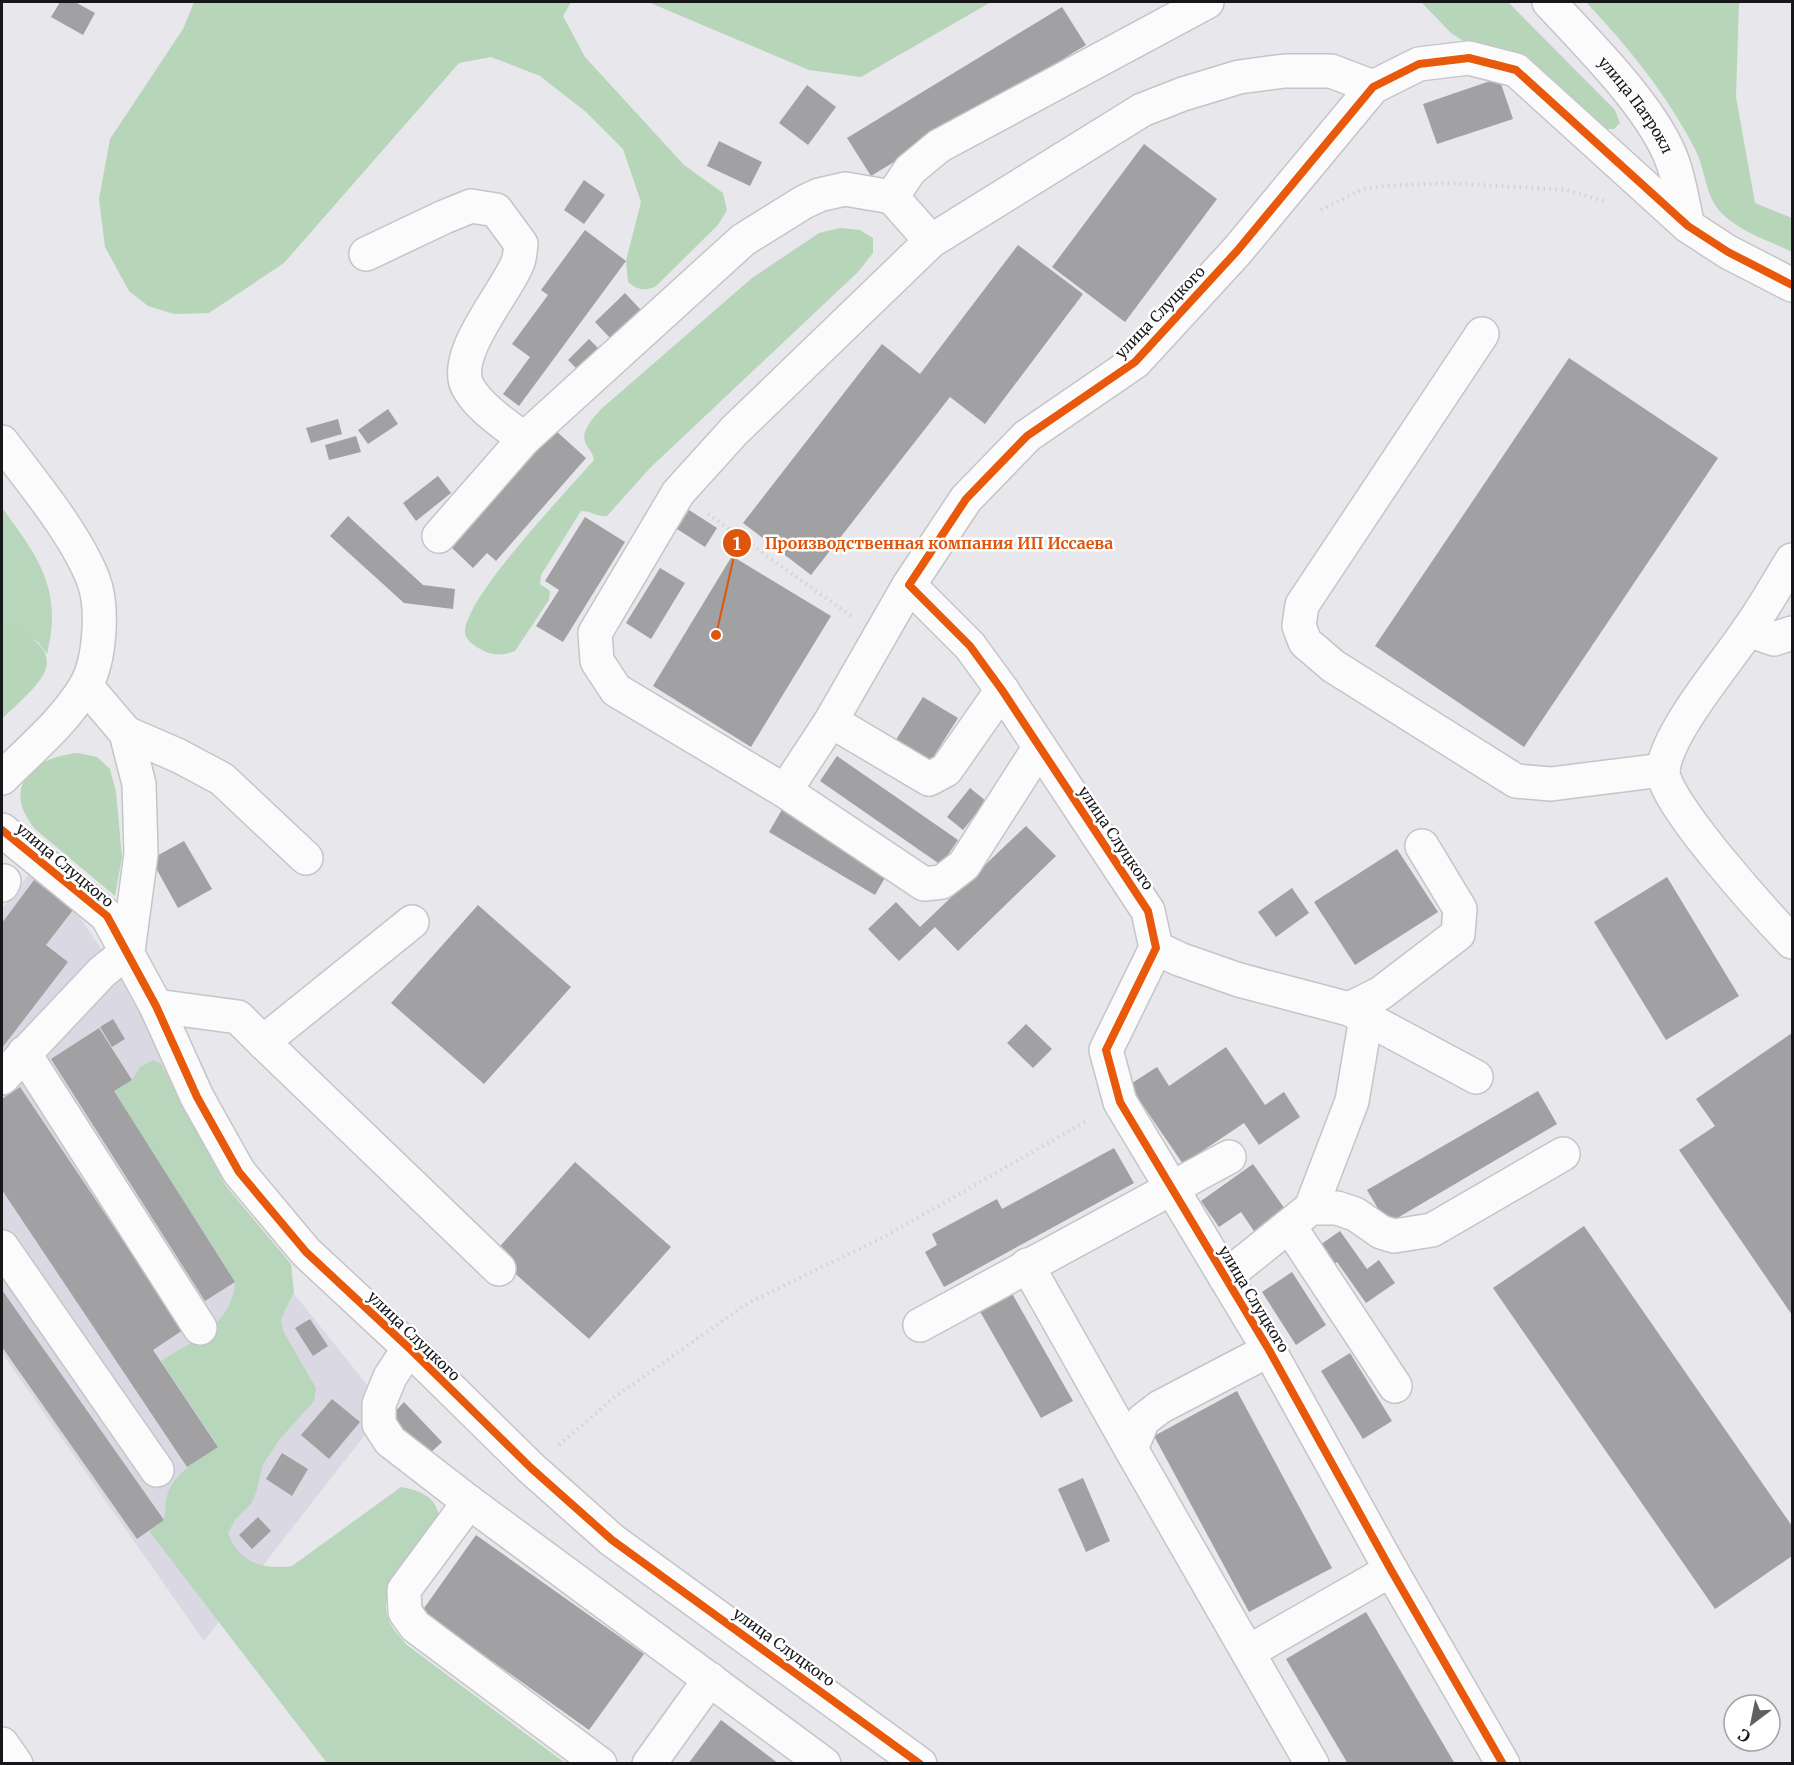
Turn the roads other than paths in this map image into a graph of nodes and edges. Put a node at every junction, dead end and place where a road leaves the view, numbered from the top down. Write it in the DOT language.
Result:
graph roads {
  1 [pos="1207,2"];
  2 [pos="1549,2"];
  3 [pos="1373,87"];
  4 [pos="892,197"];
  5 [pos="1688,226"];
  6 [pos="931,241"];
  7 [pos="366,254"];
  8 [pos="1792,285"];
  9 [pos="1482,334"];
  10 [pos="524,439"];
  11 [pos="2,442"];
  12 [pos="439,536"];
  13 [pos="1792,560"];
  14 [pos="909,585"];
  15 [pos="1748,630"];
  16 [pos="1792,633"];
  17 [pos="86,686"];
  18 [pos="1002,690"];
  19 [pos="831,721"];
  20 [pos="126,733"];
  21 [pos="1039,748"];
  22 [pos="1663,770"];
  23 [pos="2,778"];
  24 [pos="785,791"];
  25 [pos="2,830"];
  26 [pos="1422,846"];
  27 [pos="306,858"];
  28 [pos="412,922"];
  29 [pos="1792,942"];
  30 [pos="1156,948"];
  31 [pos="128,951"];
  32 [pos="156,1006"];
  33 [pos="1358,1013"];
  34 [pos="263,1042"];
  35 [pos="24,1053"];
  36 [pos="1476,1077"];
  37 [pos="2,1078"];
  38 [pos="1563,1154"];
  39 [pos="1229,1157"];
  40 [pos="1173,1190"];
  41 [pos="1300,1218"];
  42 [pos="2,1247"];
  43 [pos="1027,1265"];
  44 [pos="499,1269"];
  45 [pos="1225,1277"];
  46 [pos="920,1325"];
  47 [pos="200,1328"];
  48 [pos="410,1348"];
  49 [pos="1269,1350"];
  50 [pos="1395,1386"];
  51 [pos="1131,1449"];
  52 [pos="157,1470"];
  53 [pos="469,1502"];
  54 [pos="1391,1570"];
  55 [pos="1248,1652"];
  56 [pos="710,1679"];
  57 [pos="2,1744"];
  58 [pos="16,1764"];
  59 [pos="600,1764"];
  60 [pos="649,1764"];
  61 [pos="824,1764"];
  62 [pos="920,1764"];
  63 [pos="1312,1764"];
  64 [pos="1503,1764"];
  1 -- 4 [label="street"];
  2 -- 5 [label="street, улица Патрокл"];
  3 -- 5 [label="street"];
  3 -- 6 [label="street"];
  3 -- 14 [label="street, улица Слуцкого"];
  4 -- 6 [label="street"];
  4 -- 10 [label="street"];
  5 -- 8 [label="street"];
  6 -- 24 [label="street"];
  7 -- 10 [label="street"];
  9 -- 22 [label="street"];
  10 -- 12 [label="street"];
  11 -- 17 [label="street"];
  13 -- 15 [label="street"];
  14 -- 18 [label="street, улица Слуцкого"];
  14 -- 19 [label="street"];
  15 -- 16 [label="street"];
  15 -- 22 [label="street"];
  17 -- 20 [label="street"];
  17 -- 23 [label="street"];
  18 -- 19 [label="street"];
  18 -- 21 [label="street, улица Слуцкого"];
  19 -- 24 [label="street"];
  20 -- 27 [label="street"];
  20 -- 31 [label="street"];
  21 -- 24 [label="street"];
  21 -- 30 [label="street, улица Слуцкого"];
  22 -- 29 [label="street"];
  25 -- 31 [label="street, улица Слуцкого"];
  26 -- 33 [label="street"];
  28 -- 34 [label="street"];
  30 -- 33 [label="street"];
  30 -- 40 [label="street, улица Слуцкого"];
  31 -- 32 [label="street, улица Слуцкого"];
  31 -- 35 [label="street"];
  32 -- 34 [label="street"];
  32 -- 48 [label="street, улица Слуцкого"];
  33 -- 36 [label="street"];
  33 -- 41 [label="street"];
  34 -- 44 [label="street"];
  35 -- 37 [label="street"];
  35 -- 47 [label="street"];
  38 -- 41 [label="street"];
  39 -- 40 [label="street"];
  40 -- 43 [label="street"];
  40 -- 45 [label="street, улица Слуцкого"];
  41 -- 45 [label="street"];
  41 -- 50 [label="street"];
  42 -- 52 [label="street"];
  43 -- 46 [label="street"];
  43 -- 51 [label="street"];
  45 -- 49 [label="street, улица Слуцкого"];
  48 -- 53 [label="street"];
  48 -- 62 [label="street, улица Слуцкого"];
  49 -- 51 [label="street"];
  49 -- 54 [label="street, улица Слуцкого"];
  51 -- 55 [label="street"];
  53 -- 56 [label="street"];
  53 -- 59 [label="street"];
  54 -- 55 [label="street"];
  54 -- 64 [label="street, улица Слуцкого"];
  55 -- 63 [label="street"];
  56 -- 60 [label="street"];
  56 -- 61 [label="street"];
  57 -- 58 [label="street"];
}
